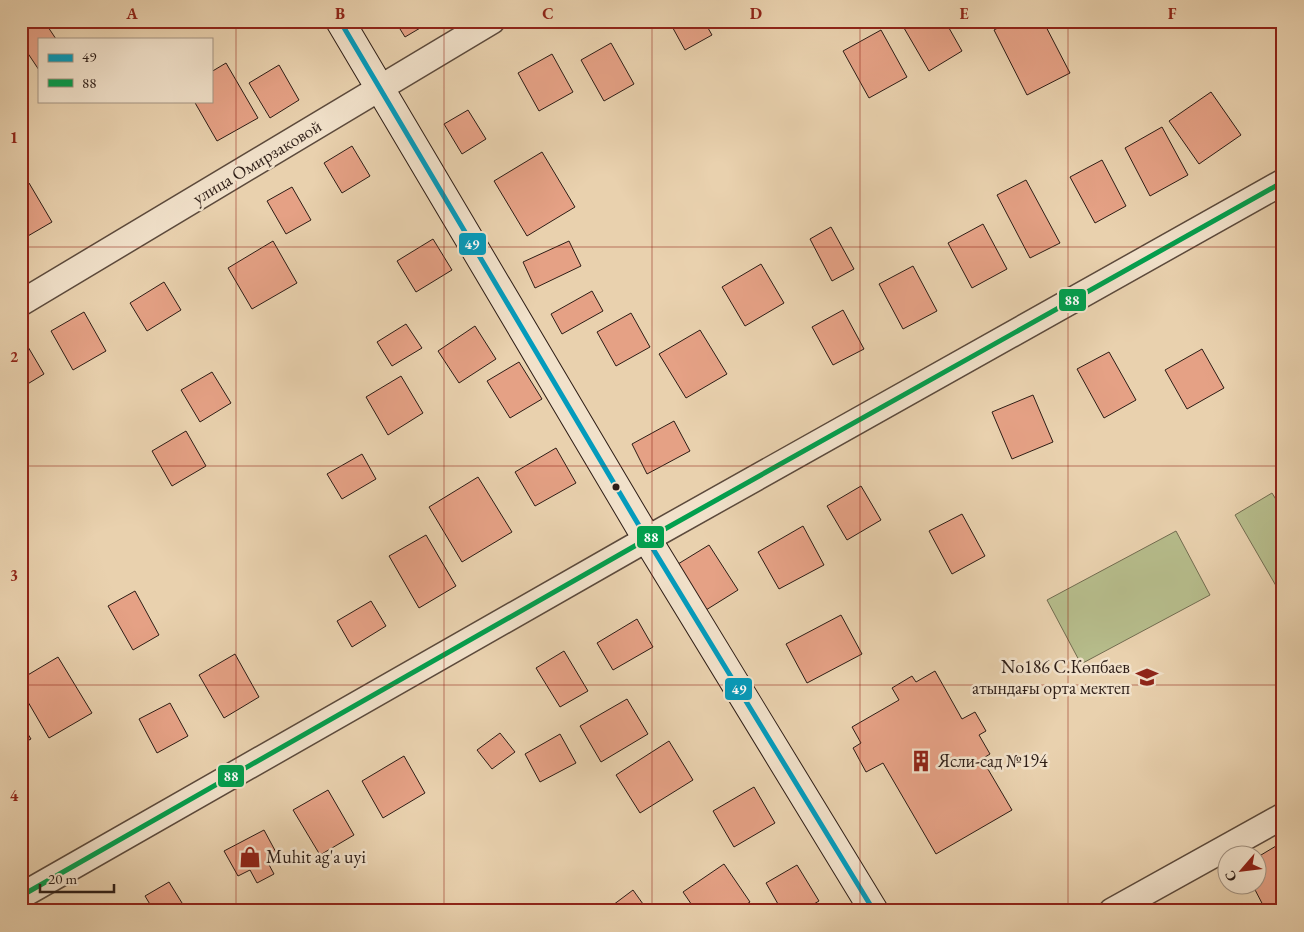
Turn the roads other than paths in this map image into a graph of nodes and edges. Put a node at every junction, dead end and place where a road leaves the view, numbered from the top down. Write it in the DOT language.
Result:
graph roads {
  1 [pos="340,21"];
  2 [pos="492,21"];
  3 [pos="379,89"];
  4 [pos="1283,182"];
  5 [pos="21,303"];
  6 [pos="648,539"];
  7 [pos="1283,816"];
  8 [pos="21,896"];
  9 [pos="874,911"];
  10 [pos="1112,911"];
  1 -- 3 [label="main road"];
  2 -- 3 [label="street, улица Омирзаковой"];
  3 -- 5 [label="street, улица Омирзаковой"];
  3 -- 6 [label="main road"];
  4 -- 6 [label="street"];
  6 -- 8 [label="street"];
  6 -- 9 [label="main road"];
  7 -- 10 [label="street"];
}
